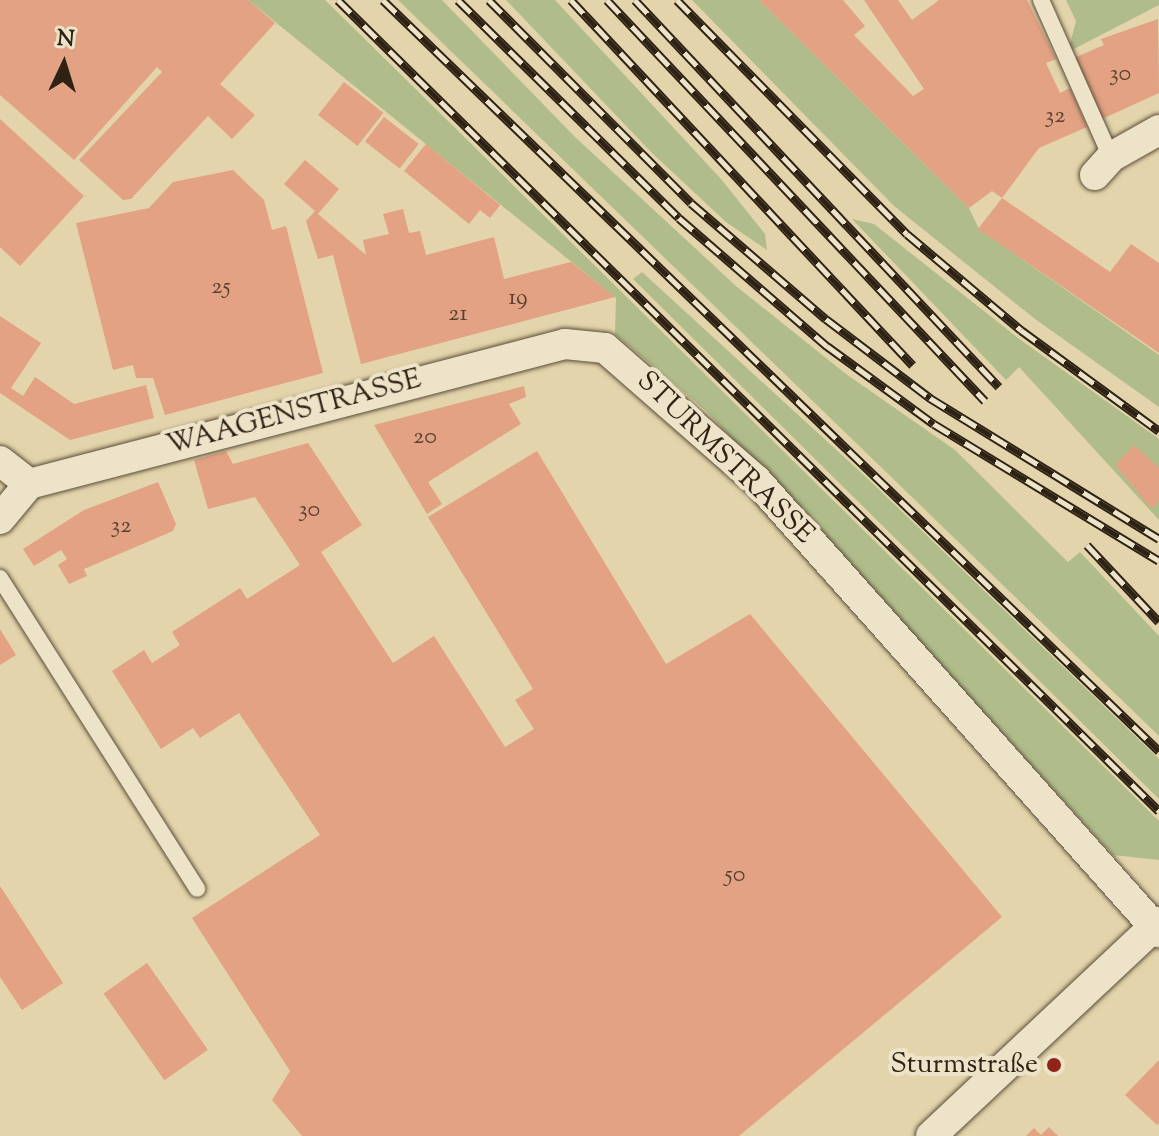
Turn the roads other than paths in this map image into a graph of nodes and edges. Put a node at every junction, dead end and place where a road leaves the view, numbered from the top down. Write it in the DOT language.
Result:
graph roads {
  1 [pos="1041,0"];
  2 [pos="1159,130"];
  3 [pos="1103,166"];
  4 [pos="605,348"];
  5 [pos="0,461"];
  6 [pos="29,484"];
  7 [pos="0,519"];
  8 [pos="0,578"];
  9 [pos="197,889"];
  10 [pos="1157,927"];
  11 [pos="931,1136"];
  1 -- 3 [label="lane"];
  2 -- 3 [label="street"];
  4 -- 6 [label="street, WAAGENSTRASSE"];
  4 -- 10 [label="street, STURMSTRASSE"];
  5 -- 6 [label="street"];
  6 -- 7 [label="street"];
  8 -- 9 [label="lane"];
  10 -- 11 [label="street"];
}
